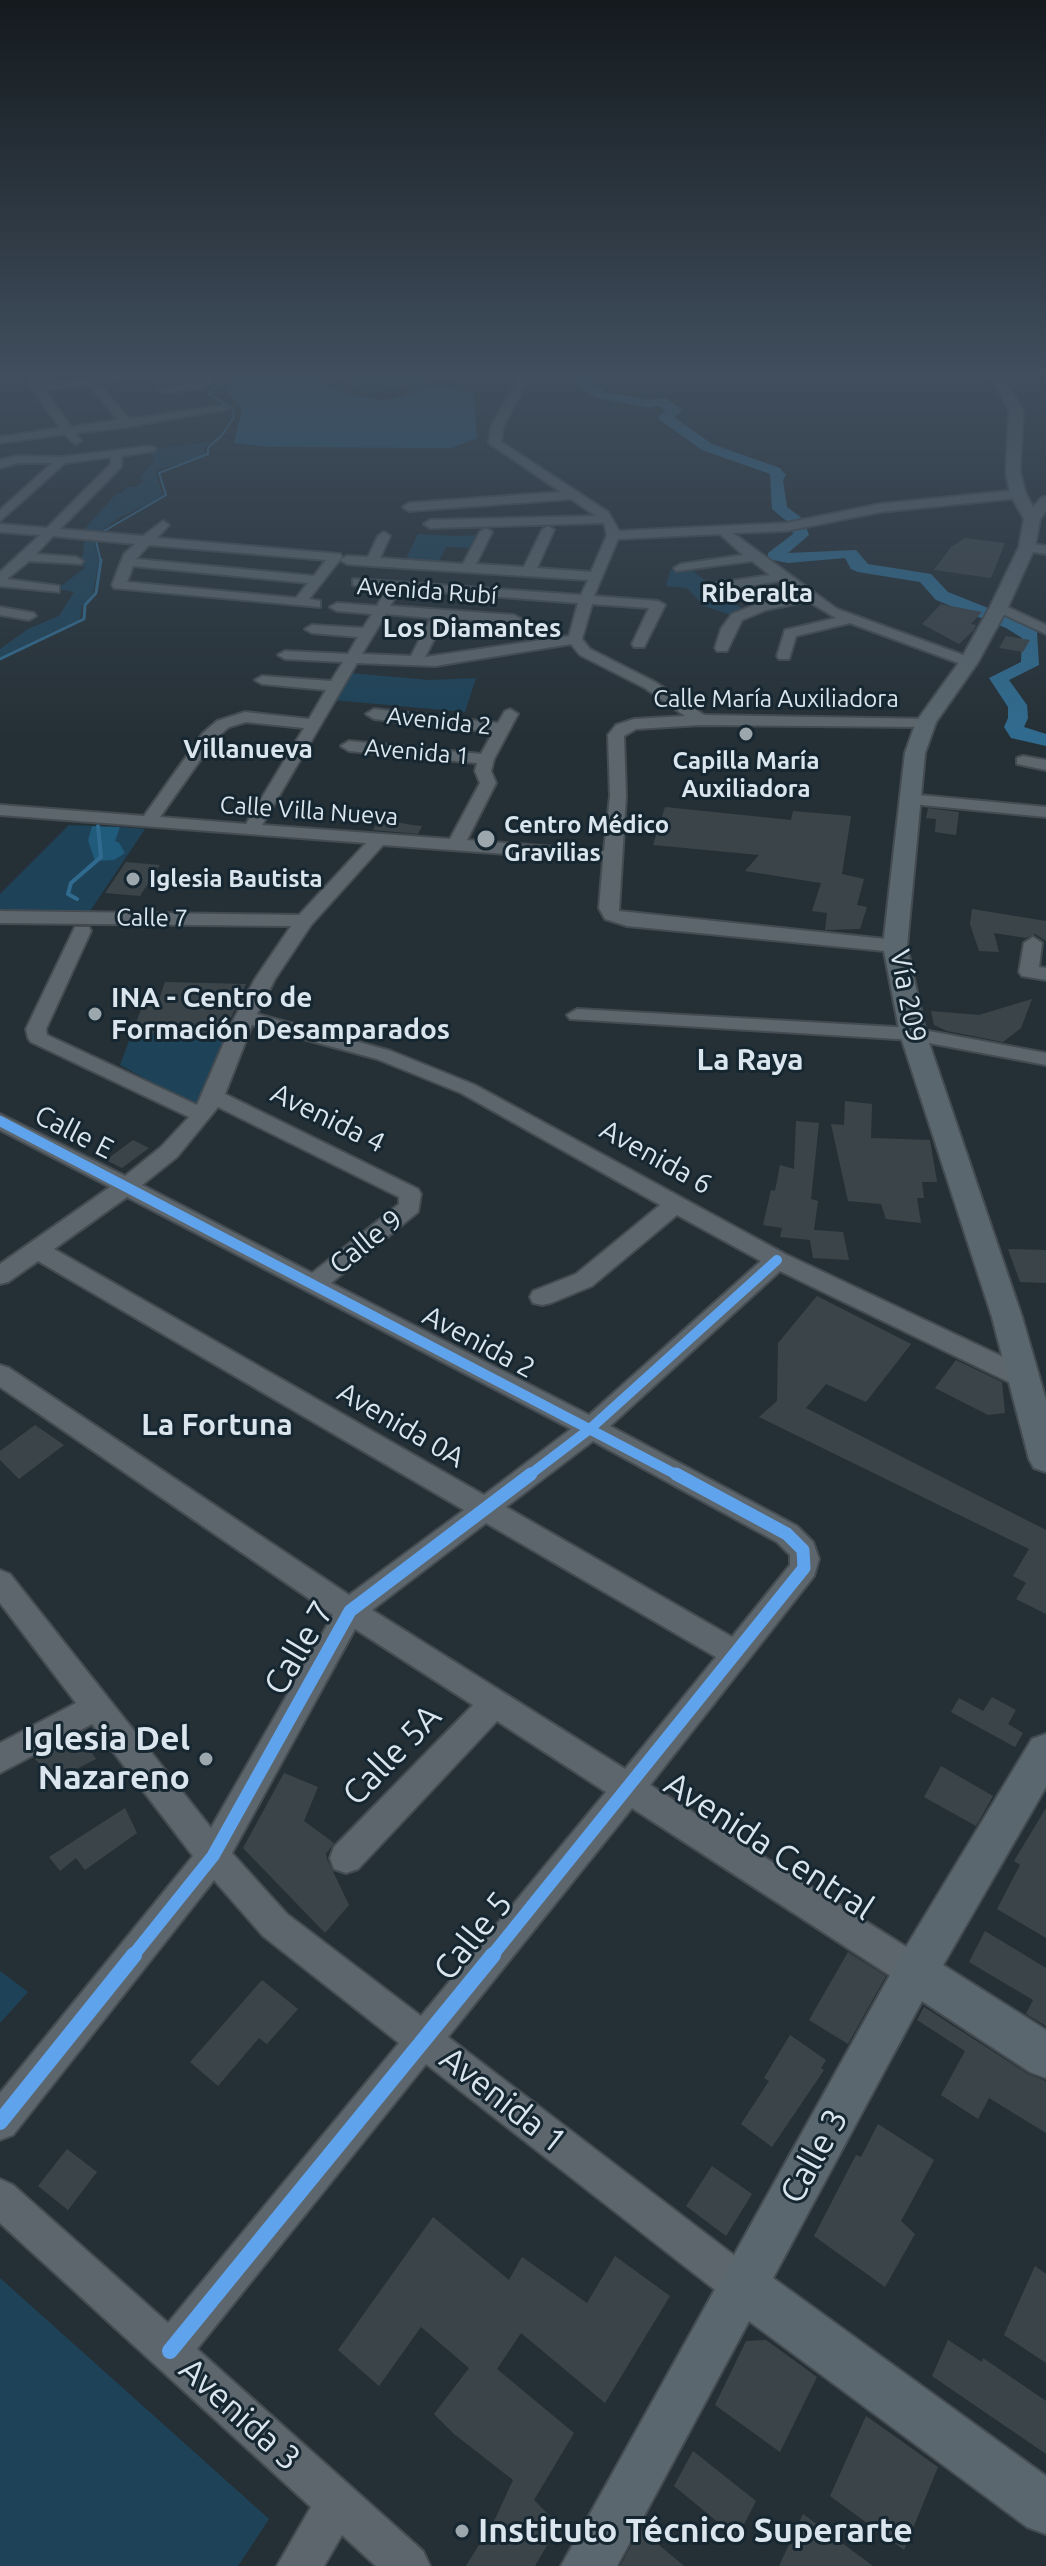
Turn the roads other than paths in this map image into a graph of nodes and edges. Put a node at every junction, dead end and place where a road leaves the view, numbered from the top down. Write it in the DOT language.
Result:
graph roads {
  1 [pos="1018,494"];
  2 [pos="24,495"];
  3 [pos="87,495"];
  4 [pos="573,495"];
  5 [pos="1011,495"];
  6 [pos="1021,495"];
  7 [pos="1045,501"];
  8 [pos="409,507"];
  9 [pos="0,517"];
  10 [pos="1032,519"];
  11 [pos="430,524"];
  12 [pos="163,525"];
  13 [pos="611,526"];
  14 [pos="0,528"];
  15 [pos="220,530"];
  16 [pos="548,530"];
  17 [pos="725,530"];
  18 [pos="49,532"];
  19 [pos="486,532"];
  20 [pos="278,534"];
  21 [pos="384,536"];
  22 [pos="145,541"];
  23 [pos="204,545"];
  24 [pos="1027,547"];
  25 [pos="1046,550"];
  26 [pos="262,551"];
  27 [pos="25,557"];
  28 [pos="754,557"];
  29 [pos="347,560"];
  30 [pos="76,561"];
  31 [pos="128,562"];
  32 [pos="372,562"];
  33 [pos="468,567"];
  34 [pos="681,568"];
  35 [pos="529,572"];
  36 [pos="595,576"];
  37 [pos="781,577"];
  38 [pos="0,580"];
  39 [pos="318,580"];
  40 [pos="358,582"];
  41 [pos="396,585"];
  42 [pos="717,587"];
  43 [pos="54,589"];
  44 [pos="527,593"];
  45 [pos="587,597"];
  46 [pos="808,597"];
  47 [pos="299,603"];
  48 [pos="317,605"];
  49 [pos="337,607"];
  50 [pos="381,610"];
  51 [pos="0,611"];
  52 [pos="995,613"];
  53 [pos="440,614"];
  54 [pos="29,616"];
  55 [pos="514,619"];
  56 [pos="847,620"];
  57 [pos="312,629"];
  58 [pos="1046,630"];
  59 [pos="367,633"];
  60 [pos="575,639"];
  61 [pos="639,644"];
  62 [pos="722,648"];
  63 [pos="503,651"];
  64 [pos="285,655"];
  65 [pos="784,656"];
  66 [pos="351,659"];
  67 [pos="969,662"];
  68 [pos="415,663"];
  69 [pos="262,680"];
  70 [pos="336,686"];
  71 [pos="374,714"];
  72 [pos="402,717"];
  73 [pos="700,720"];
  74 [pos="926,722"];
  75 [pos="314,724"];
  76 [pos="349,746"];
  77 [pos="381,749"];
  78 [pos="486,759"];
  79 [pos="1023,761"];
  80 [pos="1046,765"];
  81 [pos="908,799"];
  82 [pos="0,810"];
  83 [pos="1046,812"];
  84 [pos="148,822"];
  85 [pos="250,831"];
  86 [pos="378,840"];
  87 [pos="455,846"];
  88 [pos="614,857"];
  89 [pos="0,917"];
  90 [pos="304,921"];
  91 [pos="82,931"];
  92 [pos="1033,943"];
  93 [pos="895,946"];
  94 [pos="1046,974"];
  95 [pos="577,1015"];
  96 [pos="245,1017"];
  97 [pos="913,1034"];
  98 [pos="1046,1059"];
  99 [pos="208,1106"];
  100 [pos="0,1121"];
  101 [pos="127,1186"];
  102 [pos="412,1198"];
  103 [pos="677,1203"];
  104 [pos="37,1250"];
  105 [pos="777,1260"];
  106 [pos="0,1276"];
  107 [pos="315,1283"];
  108 [pos="542,1297"];
  109 [pos="0,1374"];
  110 [pos="1026,1379"];
  111 [pos="591,1428"];
  112 [pos="1046,1459"];
  113 [pos="481,1509"];
  114 [pos="803,1550"];
  115 [pos="0,1582"];
  116 [pos="350,1611"];
  117 [pos="735,1653"];
  118 [pos="493,1705"];
  119 [pos="96,1707"];
  120 [pos="1046,1751"];
  121 [pos="0,1759"];
  122 [pos="628,1789"];
  123 [pos="213,1856"];
  124 [pos="346,1858"];
  125 [pos="915,1972"];
  126 [pos="425,2040"];
  127 [pos="1046,2056"];
  128 [pos="0,2122"];
  129 [pos="0,2198"];
  130 [pos="742,2286"];
  131 [pos="170,2351"];
  132 [pos="338,2503"];
  133 [pos="1046,2508"];
  134 [pos="299,2566"];
  135 [pos="408,2566"];
  136 [pos="588,2566"];
  1 -- 10 [label="main road"];
  2 -- 9 [label="street"];
  3 -- 18 [label="street"];
  4 -- 8 [label="street"];
  4 -- 13 [label="street"];
  5 -- 17 [label="street"];
  6 -- 7 [label="main road"];
  7 -- 10 [label="main road, Vía 209"];
  10 -- 24 [label="main road, Vía 209"];
  11 -- 13 [label="street"];
  12 -- 22 [label="street"];
  13 -- 17 [label="street"];
  13 -- 36 [label="street"];
  14 -- 18 [label="street"];
  15 -- 23 [label="street"];
  16 -- 35 [label="street"];
  17 -- 28 [label="street"];
  18 -- 22 [label="street"];
  18 -- 27 [label="street"];
  19 -- 33 [label="street"];
  20 -- 26 [label="street"];
  21 -- 32 [label="street"];
  22 -- 23 [label="street"];
  22 -- 31 [label="street"];
  23 -- 26 [label="street"];
  24 -- 25 [label="street"];
  24 -- 52 [label="main road, Vía 209"];
  26 -- 39 [label="street"];
  27 -- 30 [label="street"];
  27 -- 38 [label="street"];
  28 -- 34 [label="street"];
  28 -- 37 [label="street"];
  29 -- 32 [label="street"];
  31 -- 39 [label="street"];
  31 -- 47 [label="street"];
  32 -- 33 [label="street"];
  33 -- 35 [label="street"];
  35 -- 36 [label="street"];
  36 -- 45 [label="street"];
  37 -- 42 [label="street"];
  37 -- 46 [label="street"];
  38 -- 43 [label="street"];
  39 -- 47 [label="street"];
  40 -- 41 [label="street"];
  41 -- 44 [label="street"];
  41 -- 50 [label="street"];
  44 -- 45 [label="street"];
  44 -- 55 [label="street"];
  45 -- 60 [label="street"];
  45 -- 61 [label="street"];
  46 -- 56 [label="street"];
  46 -- 62 [label="street"];
  47 -- 48 [label="street"];
  49 -- 50 [label="street, Avenida Rubí"];
  50 -- 53 [label="street, Avenida Rubí"];
  50 -- 59 [label="street"];
  51 -- 54 [label="street"];
  52 -- 58 [label="street"];
  52 -- 67 [label="main road, Vía 209"];
  53 -- 55 [label="street, Avenida Rubí"];
  53 -- 68 [label="street"];
  55 -- 63 [label="street"];
  56 -- 65 [label="street"];
  56 -- 67 [label="street"];
  57 -- 59 [label="street"];
  59 -- 66 [label="street"];
  60 -- 63 [label="street"];
  60 -- 73 [label="street"];
  63 -- 68 [label="street"];
  64 -- 66 [label="street"];
  66 -- 68 [label="street"];
  66 -- 70 [label="street"];
  67 -- 74 [label="main road, Vía 209"];
  69 -- 70 [label="street"];
  70 -- 75 [label="street"];
  71 -- 72 [label="street, Avenida 2"];
  72 -- 77 [label="street"];
  72 -- 78 [label="street, Avenida 2"];
  73 -- 74 [label="street, Calle María Auxiliadora"];
  73 -- 88 [label="street, Calle María Auxiliadora"];
  74 -- 81 [label="main road, Vía 209"];
  75 -- 84 [label="street"];
  75 -- 85 [label="street"];
  76 -- 77 [label="street, Avenida 1"];
  77 -- 78 [label="street, Avenida 1"];
  78 -- 87 [label="street"];
  79 -- 80 [label="street"];
  81 -- 83 [label="street"];
  81 -- 93 [label="main road, Vía 209"];
  82 -- 84 [label="street, Calle Villa Nueva"];
  84 -- 85 [label="street, Calle Villa Nueva"];
  85 -- 86 [label="street, Calle Villa Nueva"];
  86 -- 87 [label="street, Calle Villa Nueva"];
  86 -- 90 [label="street"];
  87 -- 88 [label="street, Calle Villa Nueva"];
  88 -- 93 [label="street, Calle María Auxiliadora"];
  89 -- 90 [label="street, Calle 7"];
  90 -- 96 [label="street"];
  91 -- 99 [label="street, Avenida 4"];
  92 -- 94 [label="street"];
  93 -- 97 [label="main road, Vía 209"];
  95 -- 97 [label="street"];
  96 -- 99 [label="street"];
  96 -- 103 [label="street, Avenida 6"];
  97 -- 98 [label="street"];
  97 -- 110 [label="main road, Vía 209"];
  99 -- 101 [label="street"];
  99 -- 102 [label="street, Avenida 4"];
  100 -- 101 [label="street, Calle E"];
  101 -- 104 [label="street"];
  101 -- 107 [label="street, Avenida 2"];
  102 -- 107 [label="street, Calle 9"];
  103 -- 105 [label="street, Avenida 6"];
  103 -- 108 [label="street"];
  104 -- 106 [label="street"];
  104 -- 113 [label="street, Avenida 0A"];
  105 -- 110 [label="street, Avenida 6"];
  105 -- 111 [label="street, Calle 7"];
  107 -- 111 [label="street, Avenida 2"];
  109 -- 116 [label="street, Avenida Central"];
  110 -- 112 [label="main road, Vía 209"];
  111 -- 113 [label="street, Calle 7"];
  111 -- 114 [label="street, Avenida 2"];
  113 -- 116 [label="street, Calle 7"];
  113 -- 117 [label="street, Avenida 0A"];
  114 -- 117 [label="street, Calle 5"];
  115 -- 119 [label="street, Avenida 1"];
  116 -- 118 [label="street, Avenida Central"];
  116 -- 123 [label="street, Calle 7"];
  117 -- 122 [label="street, Calle 5"];
  118 -- 122 [label="street, Avenida Central"];
  118 -- 124 [label="street, Calle 5A"];
  119 -- 121 [label="street"];
  119 -- 123 [label="street, Avenida 1"];
  120 -- 125 [label="main road, Calle 3"];
  122 -- 125 [label="street, Avenida Central"];
  122 -- 126 [label="street, Calle 5"];
  123 -- 126 [label="street, Avenida 1"];
  123 -- 128 [label="street, Calle 7"];
  125 -- 127 [label="main road, Avenida Central"];
  125 -- 130 [label="main road, Calle 3"];
  126 -- 130 [label="street, Avenida 1"];
  126 -- 131 [label="street, Calle 5"];
  129 -- 131 [label="street, Avenida 3"];
  130 -- 133 [label="main road, Avenida 1"];
  130 -- 136 [label="main road, Calle 3"];
  131 -- 132 [label="street, Avenida 3"];
  132 -- 134 [label="street"];
  132 -- 135 [label="street, Avenida 3"];
}
